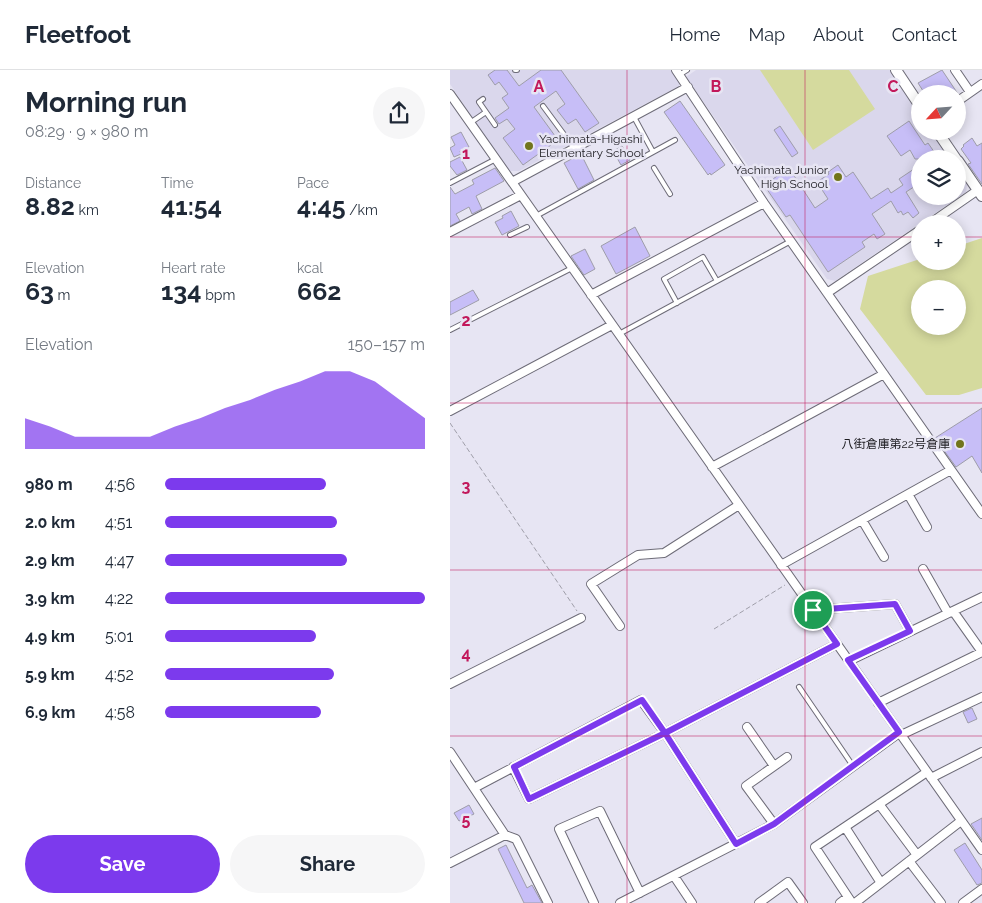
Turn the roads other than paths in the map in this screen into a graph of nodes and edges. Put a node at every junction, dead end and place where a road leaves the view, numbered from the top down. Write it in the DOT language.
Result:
graph roads {
  1 [pos="687,70"];
  2 [pos="896,70"];
  3 [pos="955,70"];
  4 [pos="678,72"];
  5 [pos="982,84"];
  6 [pos="688,87"];
  7 [pos="911,92"];
  8 [pos="970,92"];
  9 [pos="450,94"];
  10 [pos="966,95"];
  11 [pos="483,99"];
  12 [pos="543,106"];
  13 [pos="486,112"];
  14 [pos="634,116"];
  15 [pos="470,123"];
  16 [pos="495,125"];
  17 [pos="674,140"];
  18 [pos="574,148"];
  19 [pos="653,152"];
  20 [pos="496,160"];
  21 [pos="654,168"];
  22 [pos="966,173"];
  23 [pos="512,182"];
  24 [pos="450,183"];
  25 [pos="980,193"];
  26 [pos="670,194"];
  27 [pos="521,195"];
  28 [pos="764,203"];
  29 [pos="944,215"];
  30 [pos="536,216"];
  31 [pos="527,227"];
  32 [pos="450,232"];
  33 [pos="510,235"];
  34 [pos="911,236"];
  35 [pos="791,241"];
  36 [pos="572,268"];
  37 [pos="717,281"];
  38 [pos="827,293"];
  39 [pos="591,295"];
  40 [pos="677,303"];
  41 [pos="612,325"];
  42 [pos="450,330"];
  43 [pos="619,334"];
  44 [pos="884,374"];
  45 [pos="450,411"];
  46 [pos="712,467"];
  47 [pos="951,470"];
  48 [pos="908,494"];
  49 [pos="739,505"];
  50 [pos="982,514"];
  51 [pos="862,520"];
  52 [pos="927,527"];
  53 [pos="884,557"];
  54 [pos="781,565"];
  55 [pos="923,569"];
  56 [pos="982,597"];
  57 [pos="813,610"];
  58 [pos="951,612"];
  59 [pos="581,618"];
  60 [pos="620,626"];
  61 [pos="910,631"];
  62 [pos="837,644"];
  63 [pos="848,660"];
  64 [pos="450,684"];
  65 [pos="799,687"];
  66 [pos="982,697"];
  67 [pos="878,703"];
  68 [pos="748,727"];
  69 [pos="665,733"];
  70 [pos="900,734"];
  71 [pos="450,752"];
  72 [pos="982,752"];
  73 [pos="788,757"];
  74 [pos="774,766"];
  75 [pos="853,766"];
  76 [pos="514,767"];
  77 [pos="929,775"];
  78 [pos="474,788"];
  79 [pos="879,804"];
  80 [pos="961,820"];
  81 [pos="774,824"];
  82 [pos="845,827"];
  83 [pos="504,835"];
  84 [pos="736,844"];
  85 [pos="982,850"];
  86 [pos="917,855"];
  87 [pos="909,861"];
  88 [pos="450,863"];
  89 [pos="674,876"];
  90 [pos="881,883"];
  91 [pos="982,889"];
  92 [pos="640,893"];
  93 [pos="852,901"];
  94 [pos="548,903"];
  95 [pos="594,903"];
  96 [pos="620,903"];
  97 [pos="692,903"];
  98 [pos="759,903"];
  99 [pos="803,903"];
  100 [pos="840,903"];
  101 [pos="941,903"];
  102 [pos="963,903"];
  1 -- 4 [label="lane"];
  2 -- 7 [label="street"];
  3 -- 8 [label="street"];
  4 -- 6 [label="street"];
  5 -- 8 [label="street"];
  6 -- 14 [label="street"];
  6 -- 28 [label="street"];
  8 -- 10 [label="street"];
  9 -- 15 [label="street"];
  11 -- 13 [label="lane"];
  12 -- 18 [label="lane"];
  13 -- 15 [label="lane"];
  13 -- 16 [label="lane"];
  14 -- 18 [label="street"];
  14 -- 19 [label="lane"];
  15 -- 20 [label="street"];
  17 -- 19 [label="lane"];
  18 -- 23 [label="street"];
  19 -- 30 [label="lane"];
  20 -- 23 [label="street"];
  20 -- 24 [label="lane"];
  21 -- 26 [label="lane"];
  22 -- 25 [label="street"];
  23 -- 27 [label="street"];
  25 -- 29 [label="street"];
  27 -- 30 [label="street"];
  27 -- 32 [label="street"];
  28 -- 35 [label="street"];
  28 -- 39 [label="street"];
  30 -- 36 [label="street"];
  31 -- 33 [label="lane"];
  34 -- 38 [label="street"];
  35 -- 37 [label="lane"];
  35 -- 38 [label="street"];
  36 -- 39 [label="street"];
  36 -- 42 [label="lane"];
  37 -- 40 [label="lane"];
  37 -- 40 [label="lane"];
  38 -- 44 [label="street"];
  39 -- 41 [label="street"];
  40 -- 43 [label="lane"];
  41 -- 43 [label="street"];
  41 -- 45 [label="street"];
  43 -- 46 [label="street"];
  44 -- 46 [label="street"];
  44 -- 47 [label="street"];
  46 -- 49 [label="street"];
  47 -- 48 [label="street"];
  47 -- 50 [label="street"];
  48 -- 51 [label="street"];
  48 -- 52 [label="street"];
  49 -- 54 [label="street"];
  49 -- 60 [label="street"];
  51 -- 53 [label="street"];
  51 -- 54 [label="street"];
  54 -- 57 [label="street"];
  55 -- 58 [label="street"];
  56 -- 58 [label="street"];
  57 -- 61 [label="street"];
  57 -- 62 [label="street"];
  58 -- 61 [label="street"];
  58 -- 67 [label="street"];
  59 -- 64 [label="street"];
  61 -- 63 [label="street"];
  62 -- 63 [label="street"];
  62 -- 69 [label="street"];
  63 -- 67 [label="street"];
  65 -- 75 [label="lane"];
  66 -- 70 [label="street"];
  67 -- 70 [label="street"];
  68 -- 74 [label="street"];
  69 -- 76 [label="street"];
  69 -- 76 [label="street"];
  69 -- 84 [label="street"];
  70 -- 75 [label="street"];
  70 -- 77 [label="street"];
  71 -- 78 [label="street"];
  72 -- 77 [label="street"];
  73 -- 74 [label="street"];
  74 -- 81 [label="street"];
  75 -- 81 [label="street"];
  76 -- 78 [label="street"];
  77 -- 79 [label="street"];
  77 -- 80 [label="street"];
  78 -- 83 [label="street"];
  79 -- 82 [label="street"];
  79 -- 86 [label="street"];
  80 -- 85 [label="street"];
  80 -- 86 [label="street"];
  81 -- 84 [label="street"];
  82 -- 90 [label="street"];
  82 -- 93 [label="street"];
  83 -- 88 [label="street"];
  83 -- 94 [label="street"];
  84 -- 89 [label="street"];
  86 -- 87 [label="street"];
  87 -- 90 [label="street"];
  87 -- 101 [label="street"];
  89 -- 92 [label="street"];
  89 -- 97 [label="street"];
  90 -- 93 [label="street"];
  91 -- 102 [label="street"];
  92 -- 95 [label="street"];
  92 -- 96 [label="street"];
  93 -- 100 [label="street"];
  98 -- 99 [label="street"];
}
